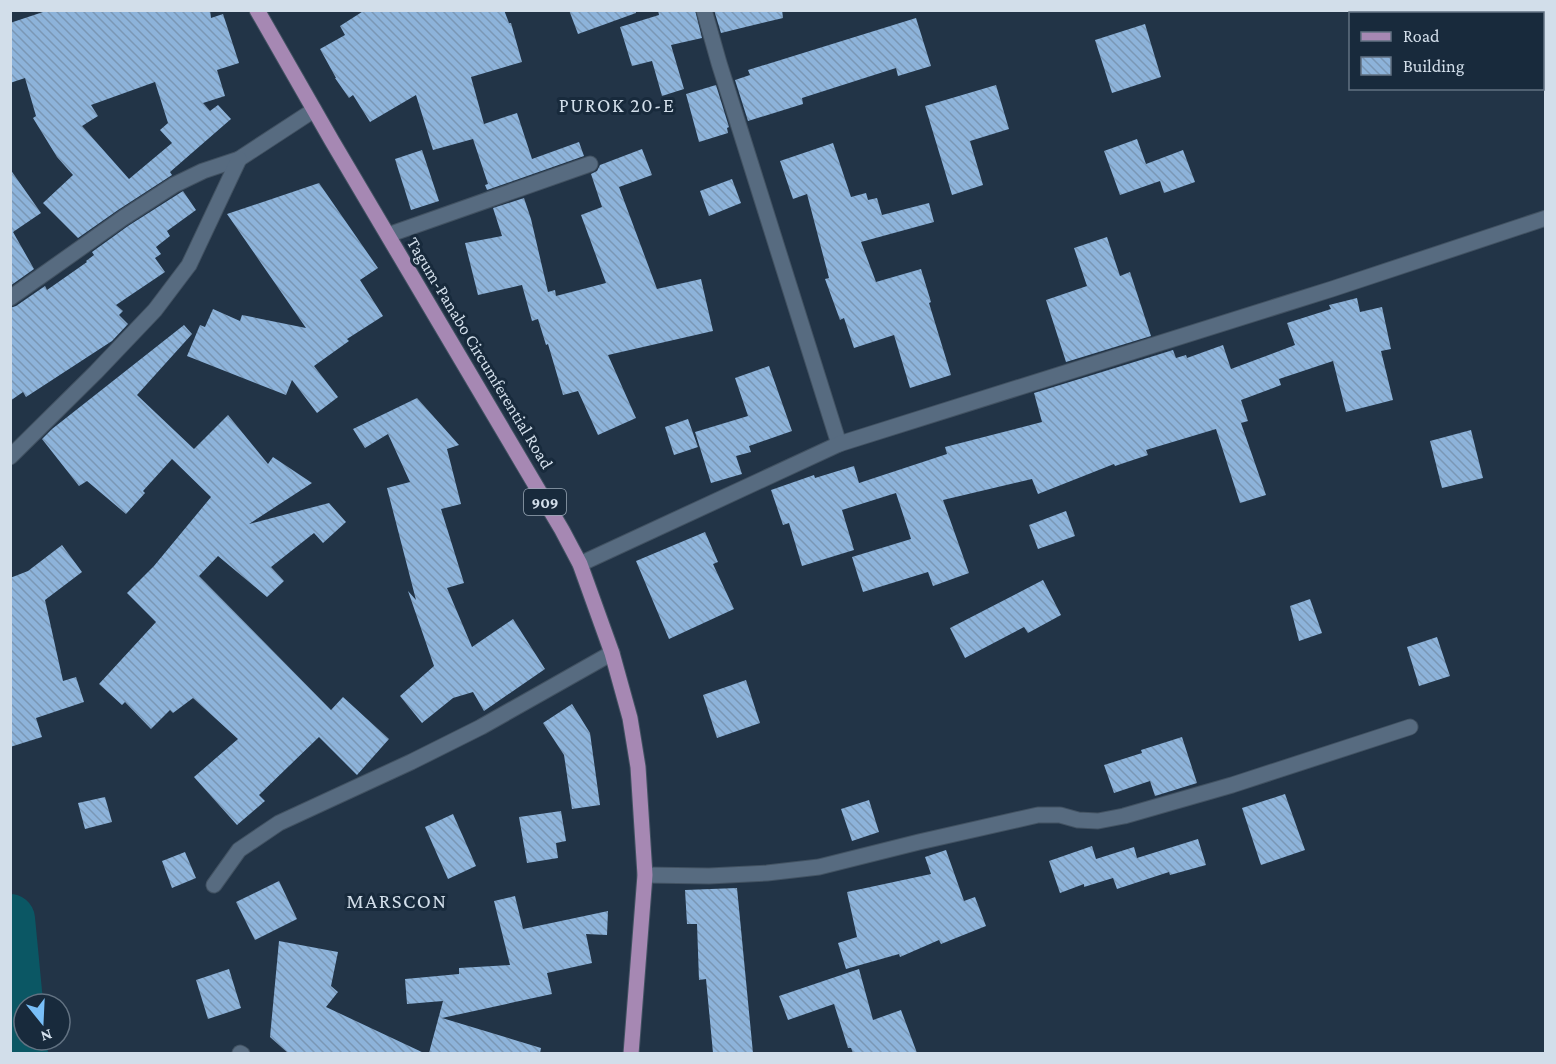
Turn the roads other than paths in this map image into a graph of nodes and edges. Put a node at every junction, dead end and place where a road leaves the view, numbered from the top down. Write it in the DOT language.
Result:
graph roads {
  1 [pos="257,10"];
  2 [pos="704,10"];
  3 [pos="314,110"];
  4 [pos="239,159"];
  5 [pos="590,164"];
  6 [pos="1545,218"];
  7 [pos="388,235"];
  8 [pos="10,298"];
  9 [pos="839,444"];
  10 [pos="10,457"];
  11 [pos="580,564"];
  12 [pos="612,653"];
  13 [pos="1410,727"];
  14 [pos="645,875"];
  15 [pos="214,885"];
  16 [pos="631,1053"];
  1 -- 3 [label="main road, Tagum-Panabo Circumferential Road / 909"];
  2 -- 9 [label="street"];
  3 -- 4 [label="street"];
  3 -- 7 [label="main road, Tagum-Panabo Circumferential Road / 909"];
  4 -- 8 [label="street"];
  4 -- 10 [label="street"];
  5 -- 7 [label="street"];
  6 -- 9 [label="street"];
  7 -- 11 [label="main road, Tagum-Panabo Circumferential Road / 909"];
  9 -- 11 [label="street"];
  11 -- 12 [label="main road, Tagum-Panabo Circumferential Road / 909"];
  12 -- 14 [label="main road, Tagum-Panabo Circumferential Road / 909"];
  12 -- 15 [label="street"];
  13 -- 14 [label="street"];
  14 -- 16 [label="main road, Tagum-Panabo Circumferential Road / 909"];
}
